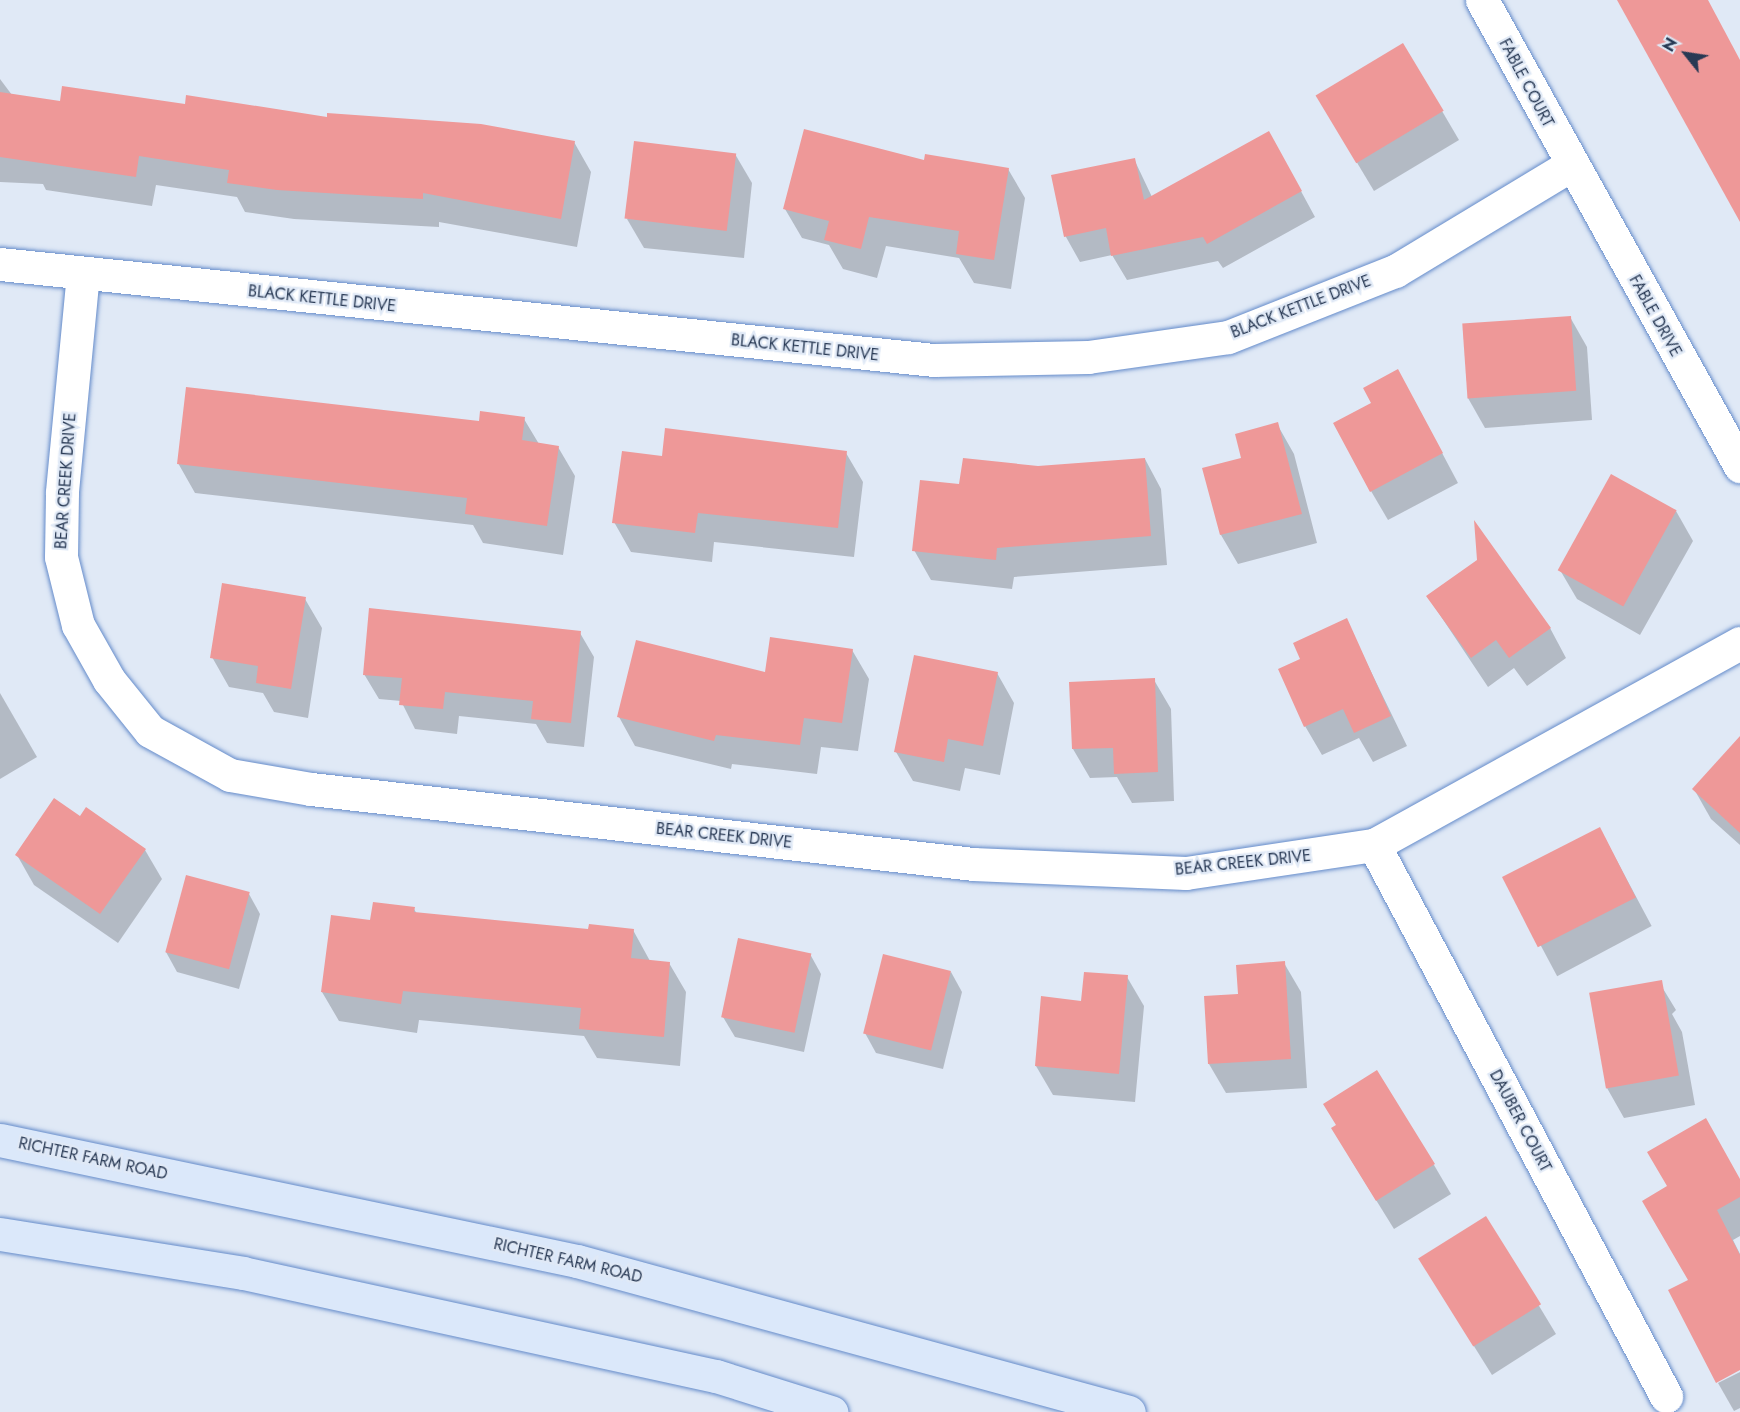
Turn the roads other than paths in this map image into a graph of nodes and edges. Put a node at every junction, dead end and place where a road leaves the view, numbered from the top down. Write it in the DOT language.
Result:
graph roads {
  1 [pos="1482,0"];
  2 [pos="1570,165"];
  3 [pos="0,264"];
  4 [pos="83,273"];
  5 [pos="1740,466"];
  6 [pos="1740,643"];
  7 [pos="1374,845"];
  8 [pos="0,1140"];
  9 [pos="0,1234"];
  10 [pos="1666,1396"];
  11 [pos="831,1412"];
  12 [pos="1129,1412"];
  1 -- 2 [label="street, FABLE COURT"];
  2 -- 4 [label="street, BLACK KETTLE DRIVE"];
  2 -- 5 [label="street, FABLE DRIVE"];
  3 -- 4 [label="street, BLACK KETTLE DRIVE"];
  4 -- 7 [label="street, BEAR CREEK DRIVE"];
  6 -- 7 [label="street, BEAR CREEK DRIVE"];
  7 -- 10 [label="street, DAUBER COURT"];
  8 -- 12 [label="main road, RICHTER FARM ROAD"];
  9 -- 11 [label="main road"];
}
